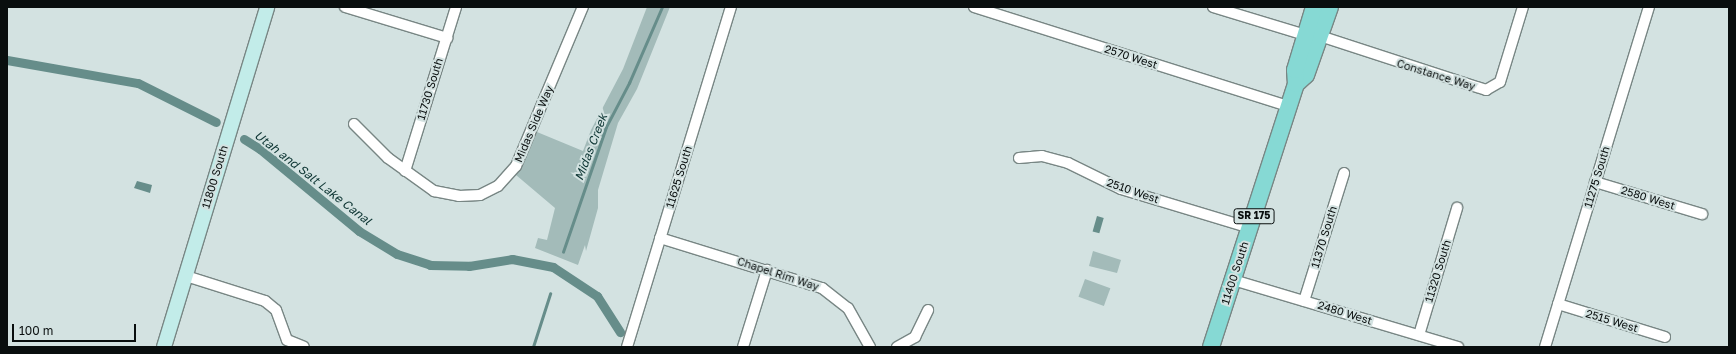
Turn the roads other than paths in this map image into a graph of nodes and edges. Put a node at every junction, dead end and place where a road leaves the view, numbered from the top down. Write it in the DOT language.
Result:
graph roads {
  1 [pos="266,7"];
  2 [pos="345,7"];
  3 [pos="456,7"];
  4 [pos="583,7"];
  5 [pos="731,7"];
  6 [pos="974,7"];
  7 [pos="1213,7"];
  8 [pos="1314,7"];
  9 [pos="1330,7"];
  10 [pos="1523,7"];
  11 [pos="1649,7"];
  12 [pos="1312,36"];
  13 [pos="446,38"];
  14 [pos="1288,106"];
  15 [pos="354,124"];
  16 [pos="1018,158"];
  17 [pos="405,171"];
  18 [pos="1344,173"];
  19 [pos="1595,182"];
  20 [pos="1457,208"];
  21 [pos="1702,214"];
  22 [pos="1250,228"];
  23 [pos="660,238"];
  24 [pos="767,270"];
  25 [pos="186,276"];
  26 [pos="1233,280"];
  27 [pos="1304,301"];
  28 [pos="1558,304"];
  29 [pos="928,310"];
  30 [pos="1418,335"];
  31 [pos="1665,337"];
  32 [pos="164,347"];
  33 [pos="304,347"];
  34 [pos="627,347"];
  35 [pos="743,347"];
  36 [pos="870,347"];
  37 [pos="897,347"];
  38 [pos="1211,347"];
  39 [pos="1458,347"];
  40 [pos="1545,347"];
  1 -- 25 [label="main road, 11800 South"];
  2 -- 13 [label="street"];
  3 -- 13 [label="street, 11730 South"];
  4 -- 17 [label="street, Midas Side Way"];
  5 -- 23 [label="street, 11625 South"];
  6 -- 14 [label="street, 2570 West"];
  7 -- 12 [label="street, Constance Way"];
  8 -- 12 [label="main road, 11400 South / SR 175"];
  9 -- 12 [label="main road, 11400 South / SR 175"];
  10 -- 12 [label="street, Constance Way"];
  11 -- 19 [label="street, 11275 South"];
  12 -- 14 [label="main road, 11400 South / SR 175"];
  13 -- 17 [label="street, 11730 South"];
  14 -- 22 [label="main road, 11400 South / SR 175"];
  15 -- 17 [label="street, Midas Side Way"];
  16 -- 22 [label="street, 2510 West"];
  18 -- 27 [label="street, 11370 South"];
  19 -- 21 [label="street, 2580 West"];
  19 -- 28 [label="street, 11275 South"];
  20 -- 30 [label="street, 11320 South"];
  22 -- 26 [label="main road, 11400 South / SR 175"];
  23 -- 24 [label="street, Chapel Rim Way"];
  23 -- 34 [label="street, 11625 South"];
  24 -- 35 [label="street"];
  24 -- 36 [label="street, Chapel Rim Way"];
  25 -- 32 [label="main road, 11800 South"];
  25 -- 33 [label="street"];
  26 -- 27 [label="street, 2480 West"];
  26 -- 38 [label="main road, 11400 South / SR 175"];
  27 -- 30 [label="street, 2480 West"];
  28 -- 31 [label="street, 2515 West"];
  28 -- 40 [label="street, 11275 South"];
  29 -- 37 [label="street"];
  30 -- 39 [label="street, 2480 West"];
}
